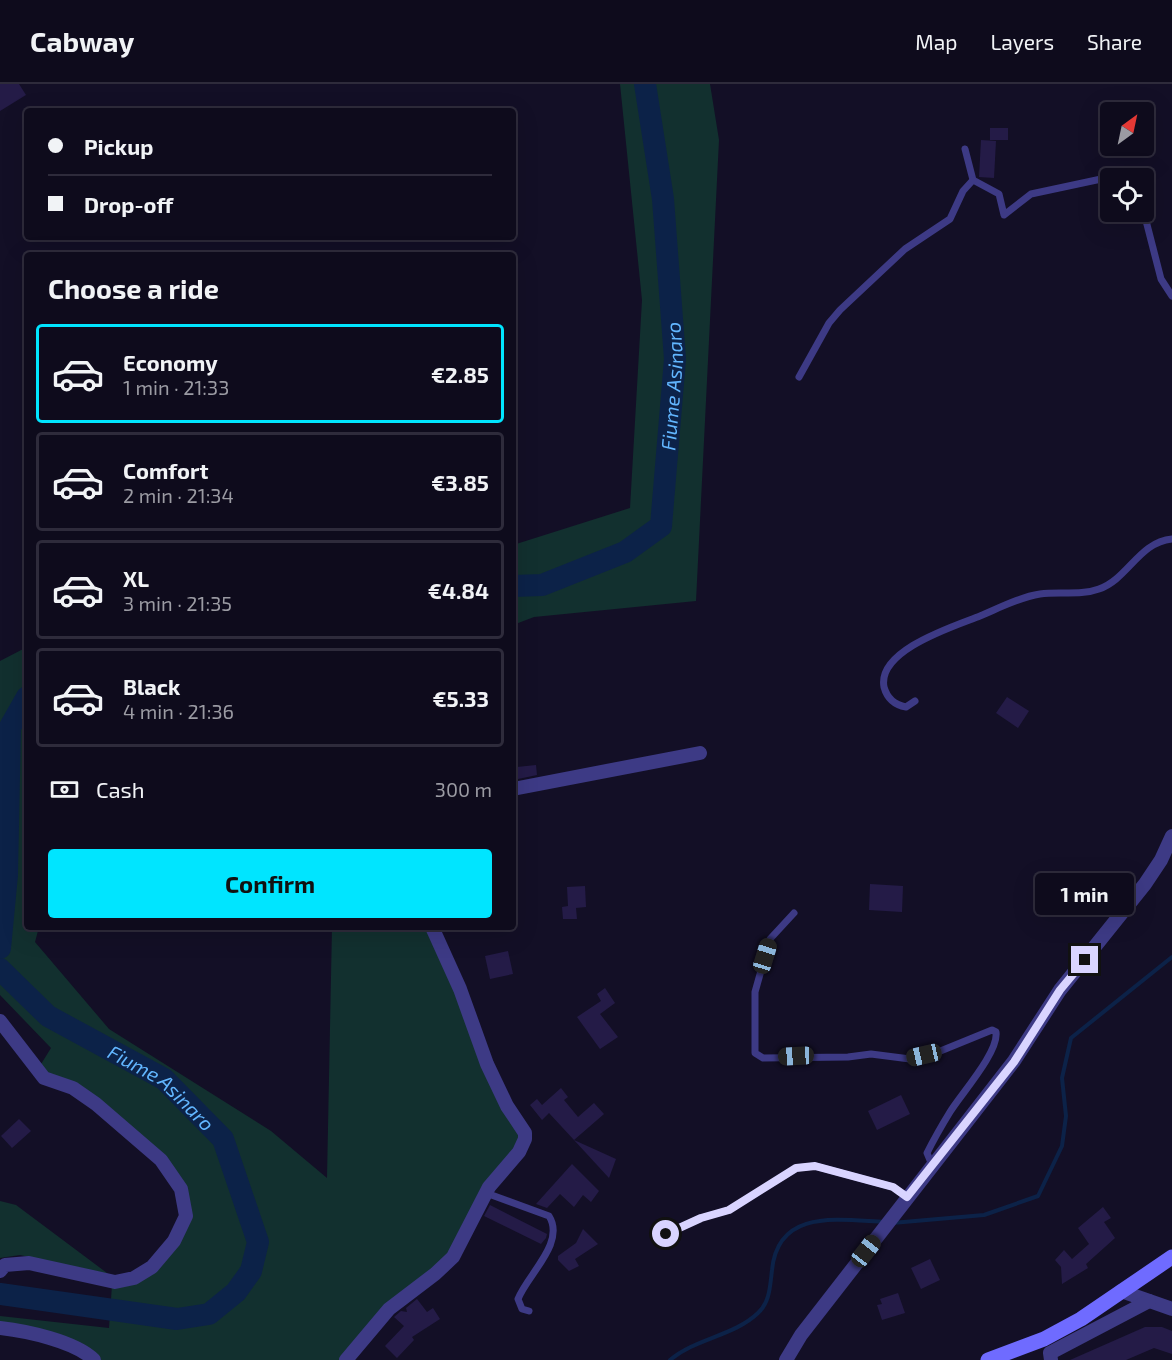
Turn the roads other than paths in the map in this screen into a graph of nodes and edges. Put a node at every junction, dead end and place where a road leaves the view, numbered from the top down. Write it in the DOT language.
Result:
graph roads {
  1 [pos="965,149"];
  2 [pos="1100,179"];
  3 [pos="973,180"];
  4 [pos="1146,222"];
  5 [pos="1172,296"];
  6 [pos="799,377"];
  7 [pos="1172,539"];
  8 [pos="915,701"];
  9 [pos="700,753"];
  10 [pos="516,788"];
  11 [pos="1172,836"];
  12 [pos="794,913"];
  13 [pos="433,930"];
  14 [pos="0,1021"];
  15 [pos="932,1165"];
  16 [pos="486,1193"];
  17 [pos="903,1203"];
  18 [pos="666,1234"];
  19 [pos="1172,1257"];
  20 [pos="0,1271"];
  21 [pos="1121,1291"];
  22 [pos="1149,1301"];
  23 [pos="1172,1309"];
  24 [pos="529,1311"];
  25 [pos="0,1328"];
  26 [pos="94,1360"];
  27 [pos="346,1360"];
  28 [pos="786,1360"];
  29 [pos="988,1360"];
  30 [pos="1051,1360"];
  1 -- 3 [label="lane"];
  2 -- 3 [label="lane"];
  3 -- 6 [label="lane"];
  4 -- 5 [label="lane"];
  7 -- 8 [label="lane"];
  9 -- 10 [label="street"];
  11 -- 15 [label="street"];
  12 -- 15 [label="lane"];
  13 -- 16 [label="street"];
  14 -- 20 [label="street"];
  15 -- 17 [label="street"];
  16 -- 24 [label="lane"];
  16 -- 27 [label="street"];
  17 -- 18 [label="lane"];
  17 -- 28 [label="street"];
  19 -- 21 [label="street"];
  21 -- 22 [label="street"];
  21 -- 29 [label="street"];
  22 -- 23 [label="street"];
  22 -- 30 [label="street"];
  25 -- 26 [label="street"];
}
